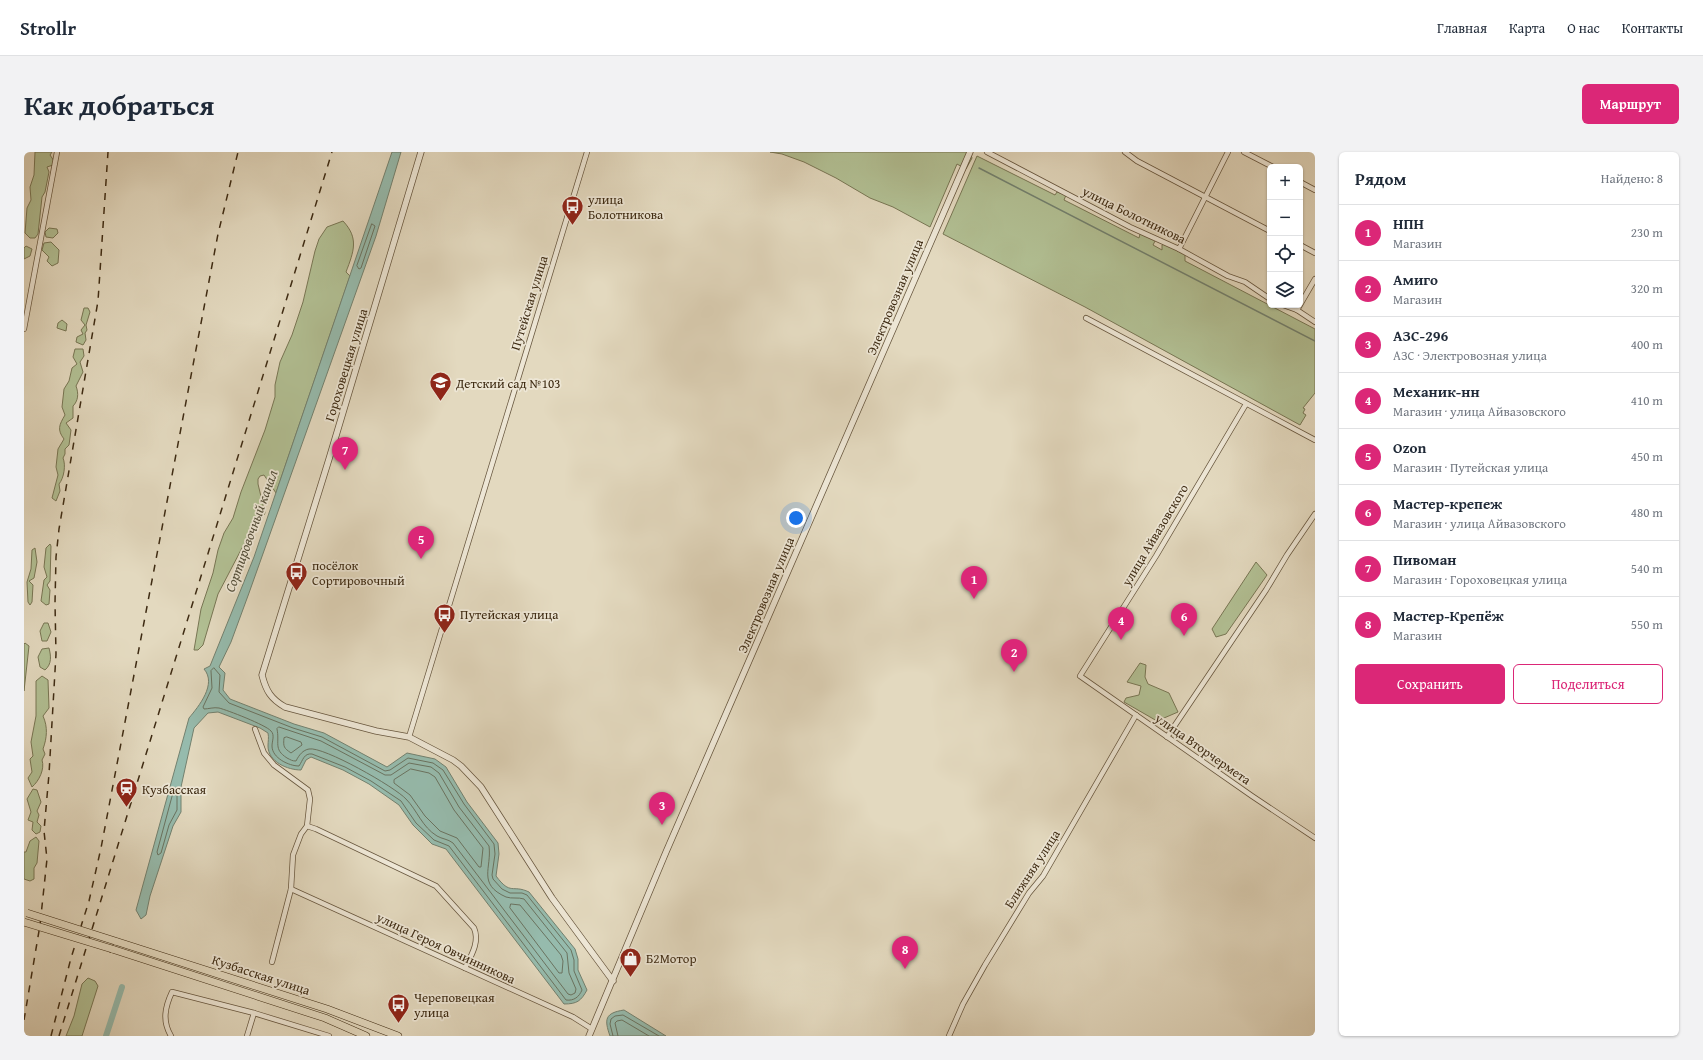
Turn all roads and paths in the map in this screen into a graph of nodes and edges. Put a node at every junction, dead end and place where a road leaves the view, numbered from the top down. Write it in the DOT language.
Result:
graph roads {
  1 [pos="57,152"];
  2 [pos="421,152"];
  3 [pos="587,152"];
  4 [pos="970,152"];
  5 [pos="986,152"];
  6 [pos="1124,152"];
  7 [pos="1228,152"];
  8 [pos="1244,152"];
  9 [pos="1267,164"];
  10 [pos="1303,184"];
  11 [pos="1315,190"];
  12 [pos="1205,197"];
  13 [pos="1267,229"];
  14 [pos="1303,247"];
  15 [pos="1179,249"];
  16 [pos="1315,253"];
  17 [pos="1315,279"];
  18 [pos="1267,297"];
  19 [pos="1291,308"];
  20 [pos="1297,310"];
  21 [pos="1086,318"];
  22 [pos="1315,322"];
  23 [pos="24,329"];
  24 [pos="1246,404"];
  25 [pos="1315,440"];
  26 [pos="1315,514"];
  27 [pos="1080,676"];
  28 [pos="1136,715"];
  29 [pos="255,729"];
  30 [pos="409,737"];
  31 [pos="1167,737"];
  32 [pos="306,826"];
  33 [pos="1315,838"];
  34 [pos="291,889"];
  35 [pos="25,913"];
  36 [pos="24,922"];
  37 [pos="272,962"];
  38 [pos="465,968"];
  39 [pos="613,981"];
  40 [pos="254,1013"];
  41 [pos="592,1029"];
  42 [pos="171,1036"];
  43 [pos="247,1036"];
  44 [pos="329,1036"];
  45 [pos="366,1036"];
  46 [pos="398,1036"];
  47 [pos="589,1036"];
  48 [pos="949,1036"];
  1 -- 23 [label="street"];
  2 -- 30 [label="street, Гороховецкая улица"];
  3 -- 30 [label="street, Путейская улица"];
  4 -- 39 [label="street, Электровозная улица"];
  5 -- 15 [label="street, улица Болотникова"];
  6 -- 12 [label="street"];
  7 -- 12 [label="street"];
  8 -- 9 [label="street"];
  10 -- 11 [label="street"];
  12 -- 13 [label="street"];
  12 -- 15 [label="street"];
  14 -- 16 [label="street"];
  15 -- 18 [label="street, улица Болотникова"];
  17 -- 20 [label="street"];
  19 -- 20 [label="street"];
  20 -- 22 [label="street"];
  21 -- 24 [label="street"];
  24 -- 25 [label="street"];
  24 -- 27 [label="street, улица Айвазовского"];
  26 -- 31 [label="street"];
  27 -- 28 [label="street, улица Вторчермета"];
  28 -- 31 [label="street, улица Вторчермета"];
  28 -- 48 [label="street, Ближняя улица"];
  29 -- 32 [label="street"];
  30 -- 39 [label="street"];
  31 -- 33 [label="street, улица Вторчермета"];
  32 -- 34 [label="street"];
  32 -- 38 [label="street"];
  34 -- 37 [label="street"];
  34 -- 38 [label="street, улица Героя Овчинникова"];
  35 -- 46 [label="main road, Кузбасская улица, bridge"];
  36 -- 45 [label="main road, Кузбасская улица, bridge"];
  38 -- 41 [label="street, улица Героя Овчинникова"];
  39 -- 41 [label="street, Электровозная улица"];
  40 -- 42 [label="street"];
  40 -- 43 [label="street"];
  40 -- 44 [label="street"];
  41 -- 47 [label="street, Электровозная улица"];
}
